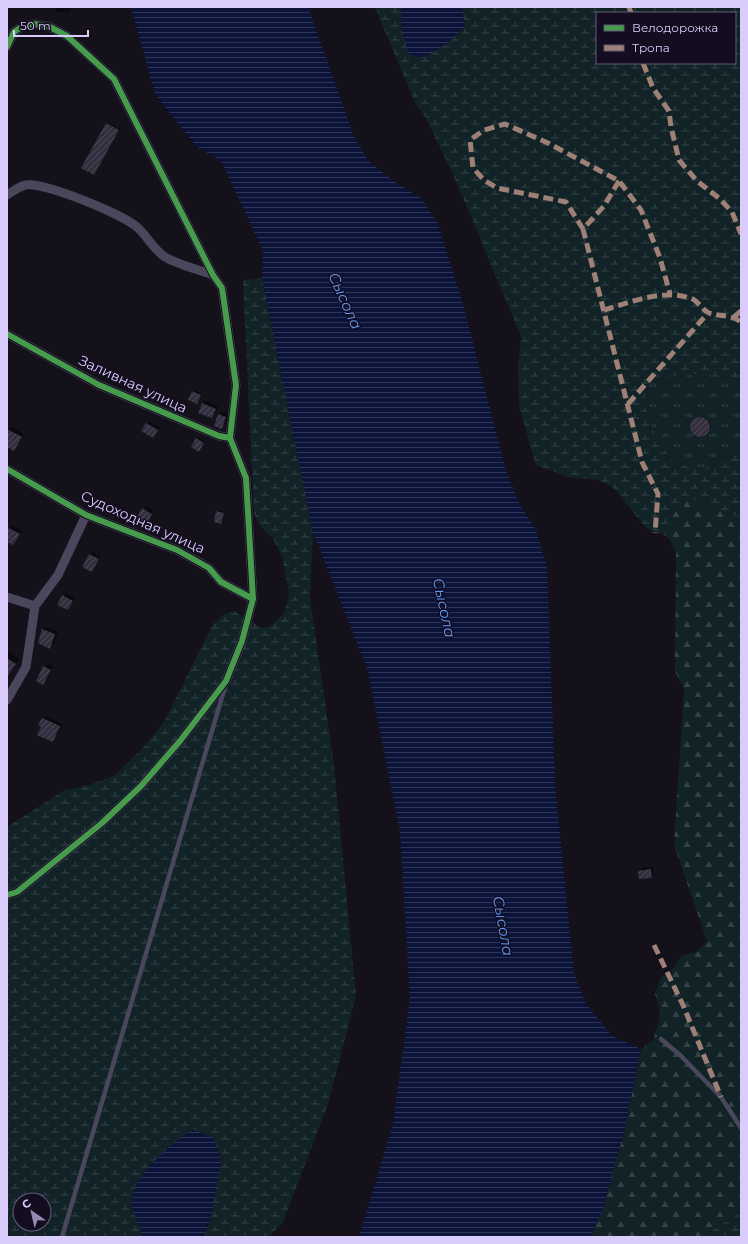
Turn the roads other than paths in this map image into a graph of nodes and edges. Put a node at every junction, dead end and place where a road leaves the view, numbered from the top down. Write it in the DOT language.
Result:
graph roads {
  1 [pos="7,47"];
  2 [pos="7,196"];
  3 [pos="213,275"];
  4 [pos="7,334"];
  5 [pos="230,438"];
  6 [pos="7,469"];
  7 [pos="86,515"];
  8 [pos="7,597"];
  9 [pos="253,599"];
  10 [pos="35,606"];
  11 [pos="226,681"];
  12 [pos="7,700"];
  13 [pos="7,895"];
  14 [pos="660,1039"];
  15 [pos="741,1128"];
  16 [pos="62,1237"];
  1 -- 3 [label="street"];
  2 -- 3 [label="street"];
  3 -- 5 [label="street"];
  4 -- 5 [label="street, Заливная улица"];
  5 -- 9 [label="street"];
  6 -- 7 [label="street, Судоходная улица"];
  7 -- 9 [label="street, Судоходная улица"];
  7 -- 10 [label="street"];
  8 -- 10 [label="street"];
  9 -- 11 [label="street"];
  10 -- 12 [label="street"];
  11 -- 13 [label="street"];
  11 -- 16 [label="lane"];
  14 -- 15 [label="lane"];
}
